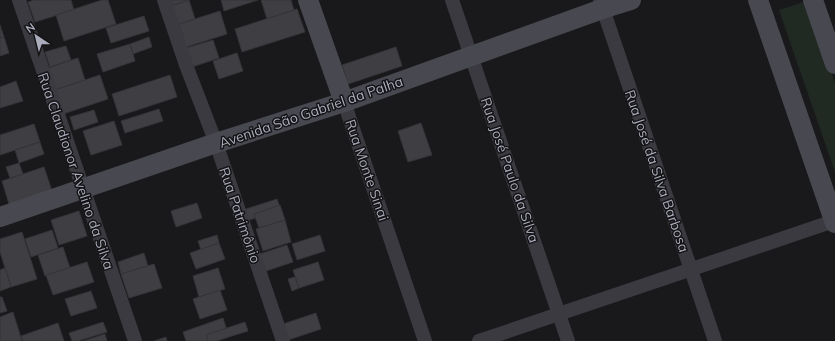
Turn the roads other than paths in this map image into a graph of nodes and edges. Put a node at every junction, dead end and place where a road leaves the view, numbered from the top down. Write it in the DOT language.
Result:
graph roads {
  1 [pos="19,0"];
  2 [pos="164,0"];
  3 [pos="308,0"];
  4 [pos="452,0"];
  5 [pos="758,0"];
  6 [pos="813,0"];
  7 [pos="616,2"];
  8 [pos="471,56"];
  9 [pos="835,64"];
  10 [pos="344,102"];
  11 [pos="216,143"];
  12 [pos="82,188"];
  13 [pos="0,217"];
  14 [pos="835,222"];
  15 [pos="691,269"];
  16 [pos="558,314"];
  17 [pos="134,341"];
  18 [pos="283,341"];
  19 [pos="425,341"];
  20 [pos="479,341"];
  21 [pos="568,341"];
  22 [pos="715,341"];
  1 -- 12 [label="street, Rua Claudionor Avelino da Silva"];
  2 -- 11 [label="street, Rua Patrimônio"];
  3 -- 10 [label="main road, Rua Monte Sinai"];
  4 -- 8 [label="street, Rua José Paulo da Silva"];
  5 -- 14 [label="main road"];
  6 -- 9 [label="main road"];
  7 -- 8 [label="main road, Avenida São Gabriel da Palha"];
  7 -- 15 [label="street, Rua José da Silva Barbosa"];
  8 -- 10 [label="main road, Avenida São Gabriel da Palha"];
  8 -- 16 [label="street, Rua José Paulo da Silva"];
  10 -- 11 [label="main road, Avenida São Gabriel da Palha"];
  10 -- 19 [label="street, Rua Monte Sinai"];
  11 -- 12 [label="main road, Avenida São Gabriel da Palha"];
  11 -- 18 [label="street, Rua Patrimônio"];
  12 -- 13 [label="main road, Avenida São Gabriel da Palha"];
  12 -- 17 [label="street, Rua Claudionor Avelino da Silva"];
  14 -- 15 [label="street"];
  15 -- 16 [label="street"];
  15 -- 22 [label="street, Rua José da Silva Barbosa"];
  16 -- 20 [label="street"];
  16 -- 21 [label="street, Rua José Paulo da Silva"];
}
